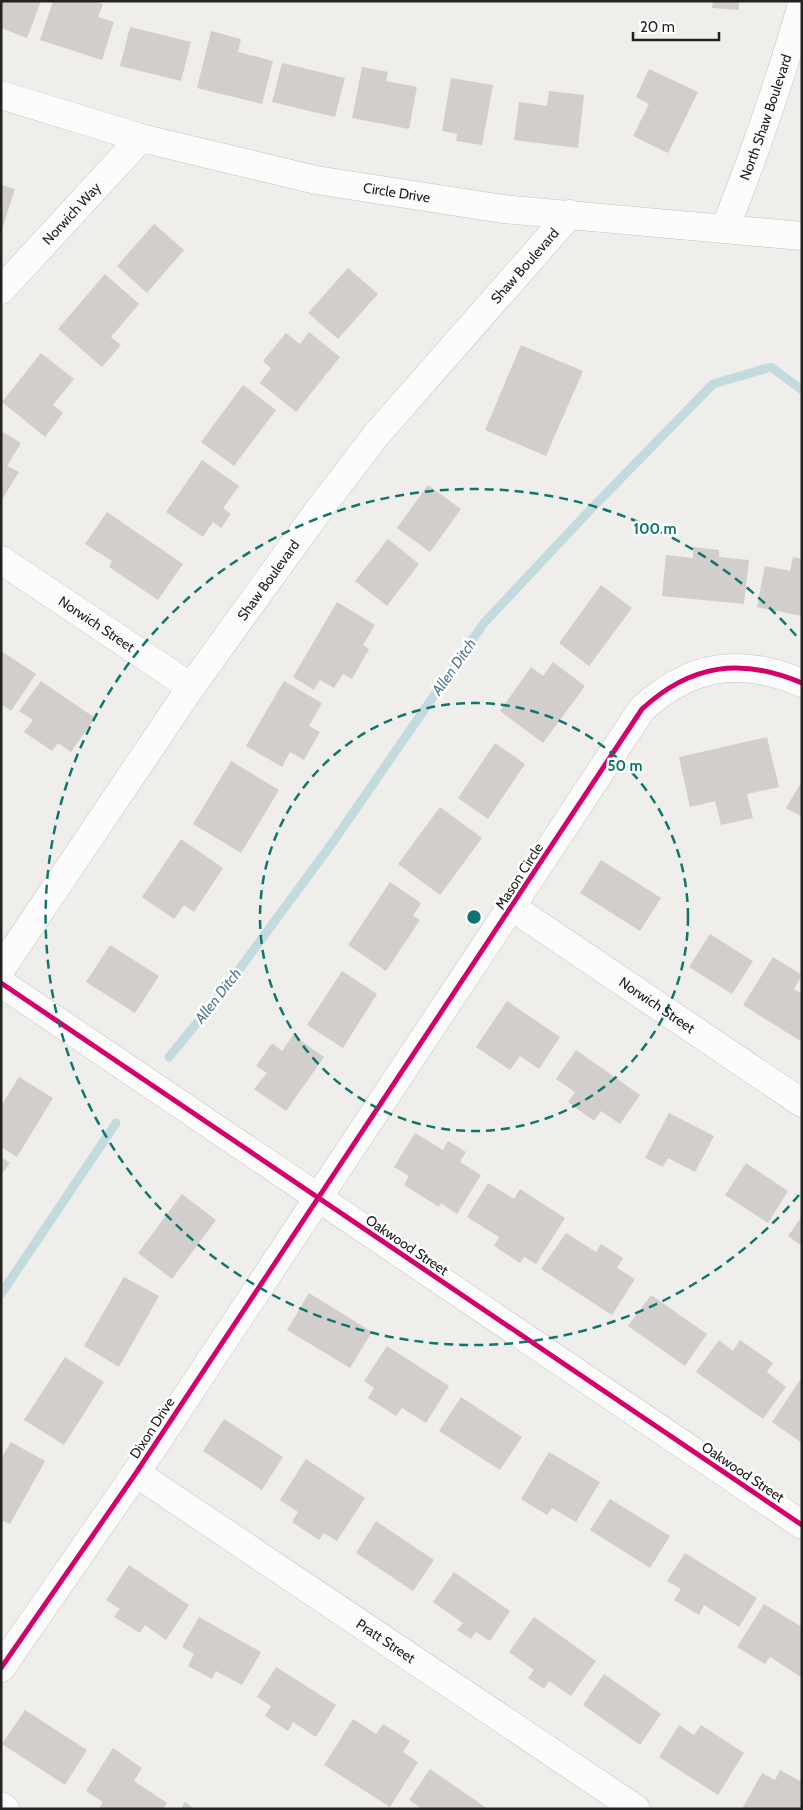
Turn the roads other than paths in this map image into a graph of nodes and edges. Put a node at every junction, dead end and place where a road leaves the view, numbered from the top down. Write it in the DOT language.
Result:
graph roads {
  1 [pos="802,4"];
  2 [pos="1,96"];
  3 [pos="141,138"];
  4 [pos="570,214"];
  5 [pos="725,229"];
  6 [pos="802,236"];
  7 [pos="1,290"];
  8 [pos="1,560"];
  9 [pos="802,683"];
  10 [pos="192,687"];
  11 [pos="512,907"];
  12 [pos="1,969"];
  13 [pos="1,984"];
  14 [pos="802,1103"];
  15 [pos="317,1198"];
  16 [pos="136,1472"];
  17 [pos="802,1525"];
  18 [pos="1,1668"];
  19 [pos="1,1806"];
  20 [pos="5,1809"];
  21 [pos="636,1809"];
  1 -- 5 [label="street, North Shaw Boulevard"];
  2 -- 3 [label="street, Circle Drive"];
  3 -- 4 [label="street, Circle Drive"];
  3 -- 7 [label="street, Norwich Way"];
  4 -- 5 [label="street, Circle Drive"];
  4 -- 10 [label="street, Shaw Boulevard"];
  5 -- 6 [label="street, Circle Drive"];
  8 -- 10 [label="street, Norwich Street"];
  9 -- 11 [label="street, Mason Circle"];
  10 -- 12 [label="street, Shaw Boulevard"];
  11 -- 14 [label="street, Norwich Street"];
  11 -- 15 [label="street, Mason Circle"];
  13 -- 15 [label="street, Oakwood Street"];
  15 -- 16 [label="street, Dixon Drive"];
  15 -- 17 [label="street, Oakwood Street"];
  16 -- 18 [label="street, Dixon Drive"];
  16 -- 21 [label="street, Pratt Street"];
  19 -- 20 [label="street"];
}
